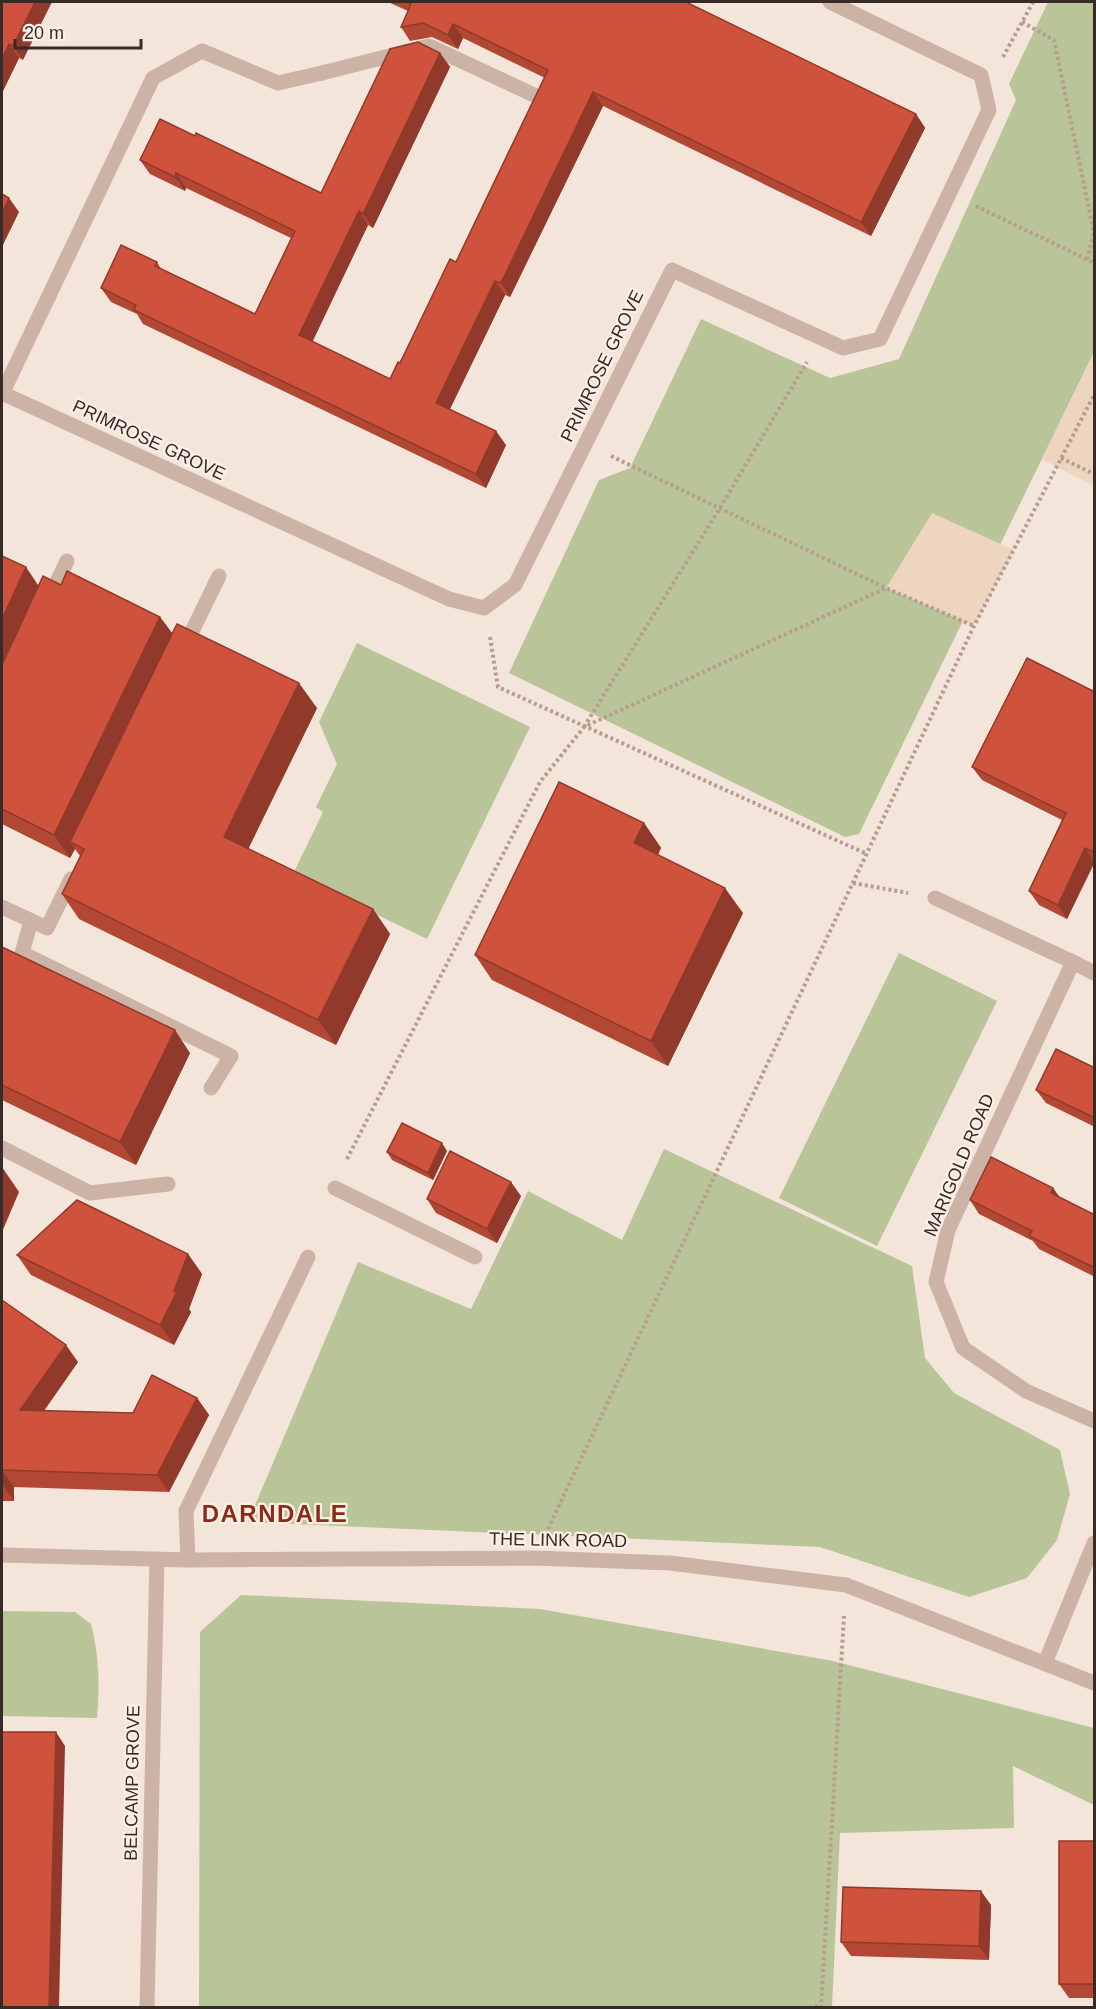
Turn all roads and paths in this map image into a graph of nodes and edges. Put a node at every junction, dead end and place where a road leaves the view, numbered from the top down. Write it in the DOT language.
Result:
graph roads {
  1 [pos="830,2"];
  2 [pos="1033,2"];
  3 [pos="1022,22"];
  4 [pos="981,75"];
  5 [pos="534,94"];
  6 [pos="950,193"];
  7 [pos="1087,260"];
  8 [pos="1095,263"];
  9 [pos="821,338"];
  10 [pos="2,394"];
  11 [pos="1095,395"];
  12 [pos="585,444"];
  13 [pos="1061,458"];
  14 [pos="1095,474"];
  15 [pos="720,508"];
  16 [pos="67,561"];
  17 [pos="219,576"];
  18 [pos="886,588"];
  19 [pos="484,608"];
  20 [pos="42,614"];
  21 [pos="974,626"];
  22 [pos="177,662"];
  23 [pos="584,727"];
  24 [pos="867,854"];
  25 [pos="78,864"];
  26 [pos="853,884"];
  27 [pos="935,898"];
  28 [pos="2,907"];
  29 [pos="31,921"];
  30 [pos="1073,962"];
  31 [pos="1095,973"];
  32 [pos="211,1088"];
  33 [pos="2,1148"];
  34 [pos="347,1159"];
  35 [pos="168,1184"];
  36 [pos="335,1188"];
  37 [pos="308,1257"];
  38 [pos="475,1257"];
  39 [pos="1095,1421"];
  40 [pos="1095,1543"];
  41 [pos="2,1555"];
  42 [pos="534,1558"];
  43 [pos="157,1559"];
  44 [pos="188,1560"];
  45 [pos="846,1586"];
  46 [pos="1045,1663"];
  47 [pos="1095,1683"];
  48 [pos="821,2006"];
  49 [pos="147,2007"];
  50 [pos="809,2007"];
  1 -- 4 [label="street"];
  2 -- 3 [label="path"];
  3 -- 4 [label="path"];
  3 -- 7 [label="path"];
  4 -- 6 [label="street, PRIMROSE GROVE"];
  5 -- 10 [label="street, PRIMROSE GROVE"];
  6 -- 7 [label="path"];
  6 -- 9 [label="street, PRIMROSE GROVE"];
  7 -- 8 [label="path"];
  9 -- 12 [label="street, PRIMROSE GROVE"];
  9 -- 15 [label="path"];
  10 -- 19 [label="street, PRIMROSE GROVE"];
  11 -- 13 [label="path"];
  12 -- 15 [label="path"];
  12 -- 19 [label="street, PRIMROSE GROVE"];
  13 -- 14 [label="path"];
  13 -- 21 [label="path"];
  15 -- 18 [label="path"];
  15 -- 23 [label="path"];
  16 -- 20 [label="street"];
  17 -- 22 [label="street"];
  18 -- 21 [label="path"];
  18 -- 23 [label="path"];
  19 -- 23 [label="path"];
  21 -- 24 [label="path"];
  23 -- 24 [label="path"];
  23 -- 34 [label="path"];
  24 -- 26 [label="path"];
  25 -- 29 [label="street"];
  26 -- 27 [label="path"];
  26 -- 42 [label="path"];
  27 -- 30 [label="street"];
  28 -- 29 [label="street"];
  29 -- 32 [label="street"];
  30 -- 31 [label="street"];
  30 -- 39 [label="street, MARIGOLD ROAD"];
  33 -- 35 [label="street"];
  36 -- 38 [label="street"];
  37 -- 44 [label="street"];
  40 -- 46 [label="street"];
  41 -- 43 [label="street, THE LINK ROAD"];
  42 -- 44 [label="street, THE LINK ROAD"];
  42 -- 45 [label="street, THE LINK ROAD"];
  43 -- 44 [label="street, THE LINK ROAD"];
  43 -- 49 [label="street, BELCAMP GROVE"];
  45 -- 46 [label="street, THE LINK ROAD"];
  45 -- 48 [label="path"];
  46 -- 47 [label="street, THE LINK ROAD"];
  48 -- 50 [label="path"];
}
